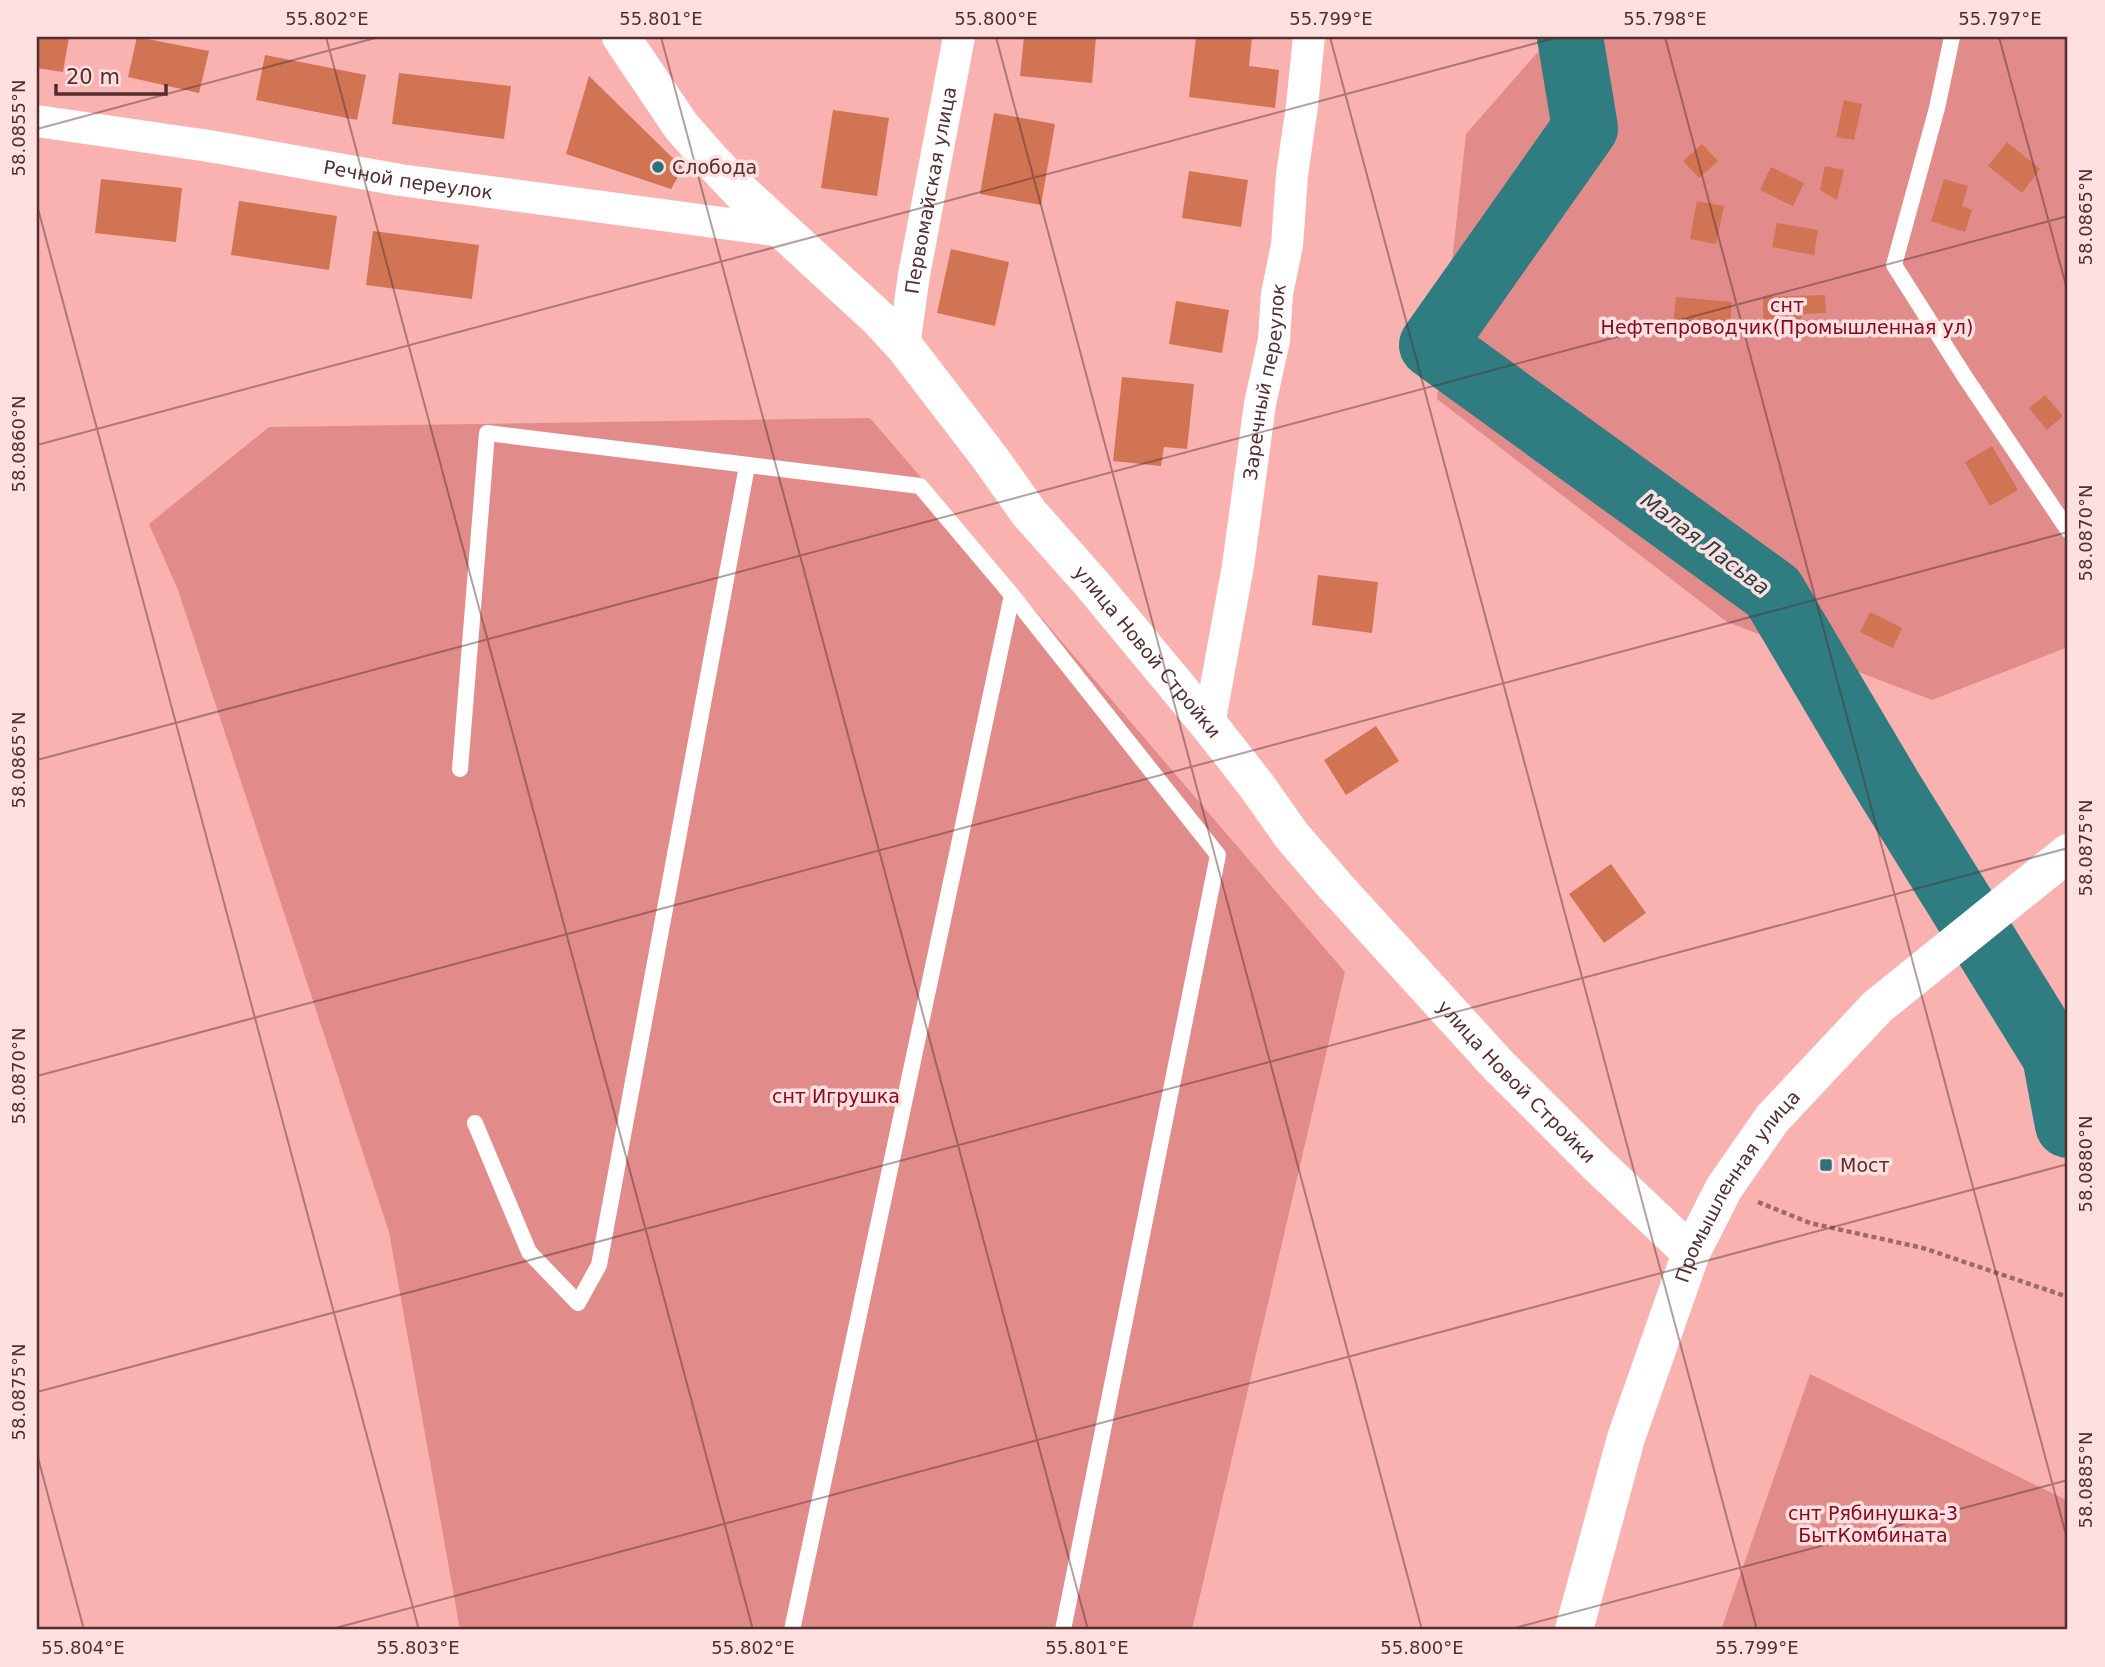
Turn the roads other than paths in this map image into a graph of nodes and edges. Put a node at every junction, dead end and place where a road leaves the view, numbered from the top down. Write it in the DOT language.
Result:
graph roads {
  1 [pos="621,37"];
  2 [pos="959,37"];
  3 [pos="1309,37"];
  4 [pos="1952,37"];
  5 [pos="37,121"];
  6 [pos="782,231"];
  7 [pos="904,346"];
  8 [pos="747,466"];
  9 [pos="2068,530"];
  10 [pos="1012,595"];
  11 [pos="1209,725"];
  12 [pos="460,769"];
  13 [pos="2068,853"];
  14 [pos="475,1123"];
  15 [pos="1691,1253"];
  16 [pos="792,1630"];
  17 [pos="1063,1630"];
  18 [pos="1574,1630"];
  1 -- 6 [label="street, улица Новой Стройки"];
  2 -- 7 [label="street, Первомайская улица"];
  3 -- 11 [label="street, Заречный переулок"];
  4 -- 9 [label="lane"];
  5 -- 6 [label="street, Речной переулок"];
  6 -- 7 [label="street, улица Новой Стройки"];
  7 -- 11 [label="street, улица Новой Стройки"];
  8 -- 10 [label="lane"];
  8 -- 12 [label="lane"];
  8 -- 14 [label="lane"];
  10 -- 16 [label="lane"];
  10 -- 17 [label="lane"];
  11 -- 15 [label="street, улица Новой Стройки"];
  13 -- 15 [label="street, Промышленная улица"];
  15 -- 18 [label="street, Промышленная улица"];
}
